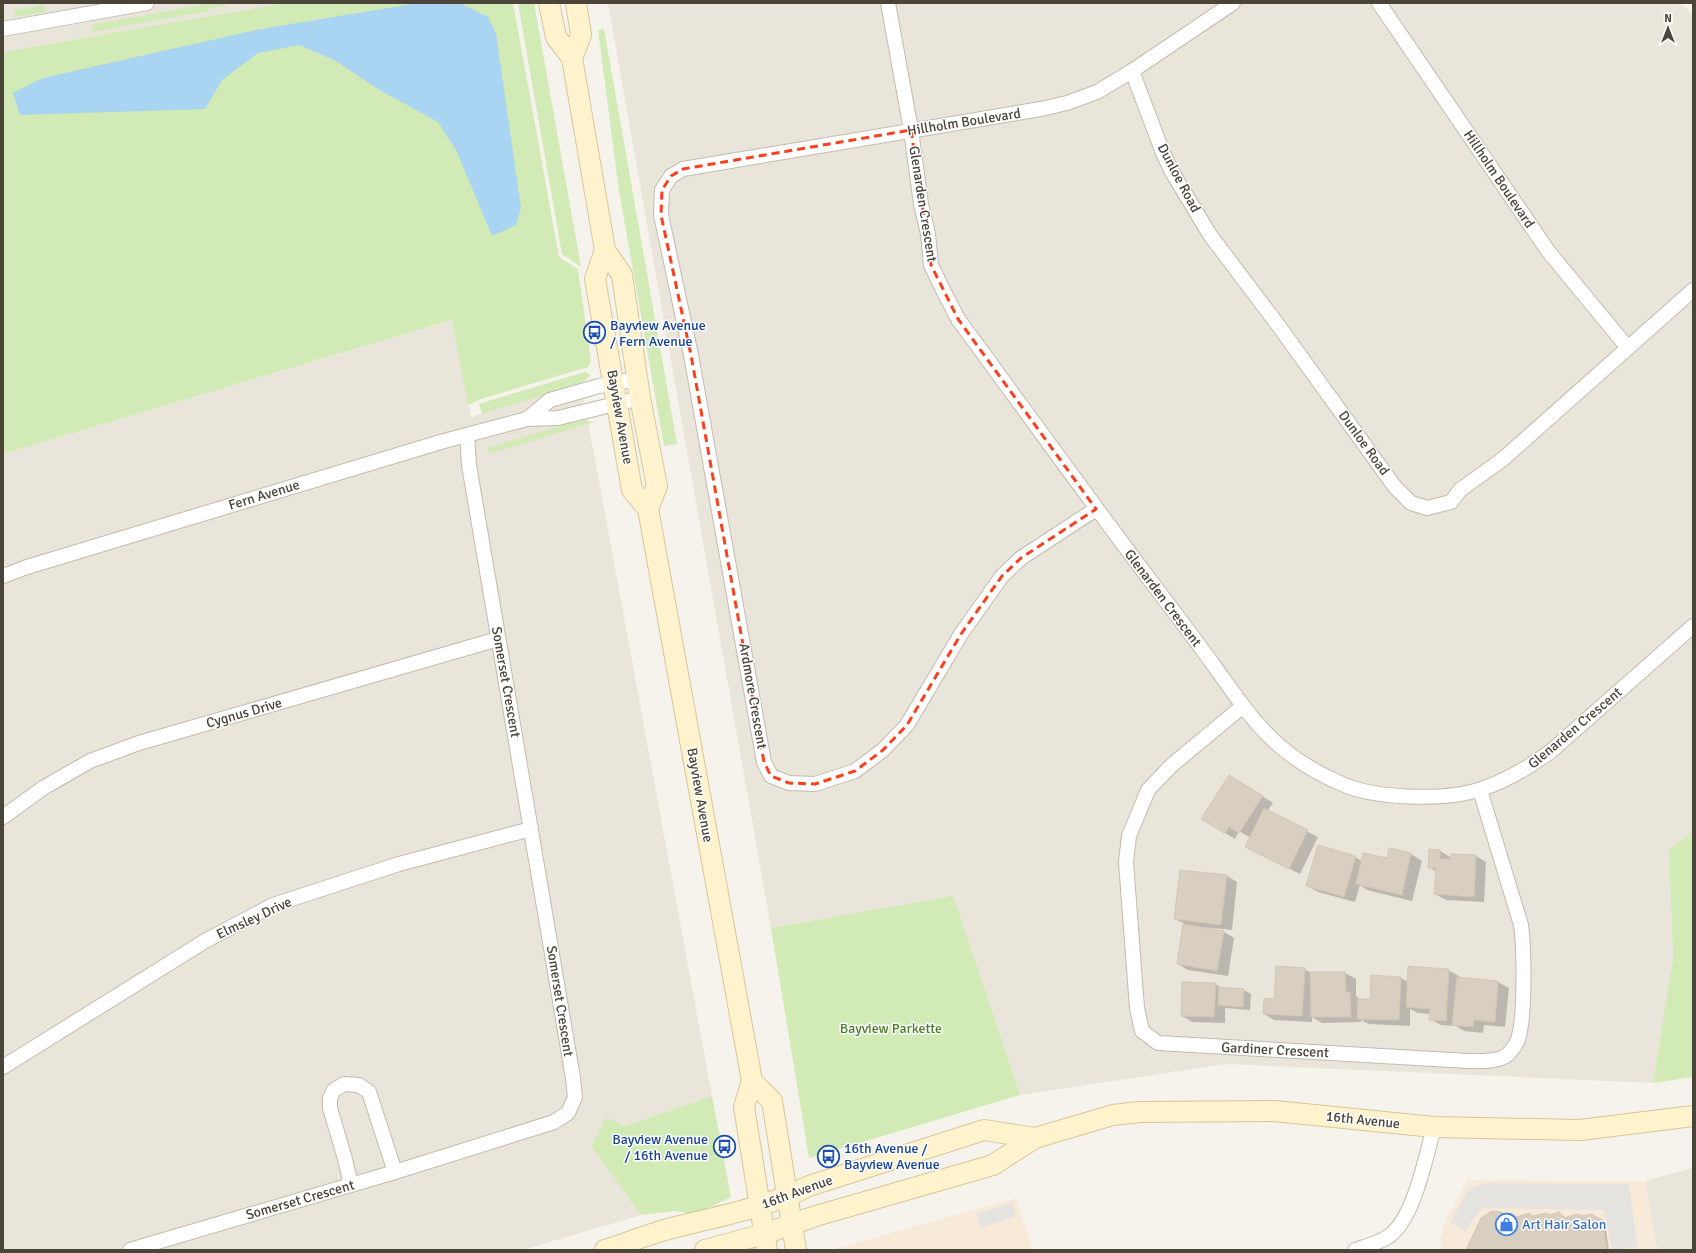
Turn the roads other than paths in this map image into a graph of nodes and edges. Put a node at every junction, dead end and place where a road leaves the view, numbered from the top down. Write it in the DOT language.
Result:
graph roads {
  1 [pos="147,3"];
  2 [pos="549,3"];
  3 [pos="576,3"];
  4 [pos="888,3"];
  5 [pos="1233,3"];
  6 [pos="1379,3"];
  7 [pos="120,5"];
  8 [pos="3,29"];
  9 [pos="572,58"];
  10 [pos="1132,71"];
  11 [pos="911,130"];
  12 [pos="671,176"];
  13 [pos="605,250"];
  14 [pos="1693,290"];
  15 [pos="1628,348"];
  16 [pos="637,379"];
  17 [pos="614,383"];
  18 [pos="640,398"];
  19 [pos="617,403"];
  20 [pos="527,420"];
  21 [pos="467,435"];
  22 [pos="648,509"];
  23 [pos="1096,509"];
  24 [pos="3,576"];
  25 [pos="1693,626"];
  26 [pos="498,639"];
  27 [pos="1243,706"];
  28 [pos="1480,790"];
  29 [pos="3,817"];
  30 [pos="531,829"];
  31 [pos="3,1067"];
  32 [pos="752,1081"];
  33 [pos="1693,1116"];
  34 [pos="1434,1127"];
  35 [pos="1035,1138"];
  36 [pos="395,1172"];
  37 [pos="350,1185"];
  38 [pos="788,1196"];
  39 [pos="759,1206"];
  40 [pos="792,1225"];
  41 [pos="765,1242"];
  42 [pos="130,1250"];
  43 [pos="605,1250"];
  44 [pos="706,1250"];
  45 [pos="796,1250"];
  46 [pos="1355,1250"];
  1 -- 7 [label="street"];
  2 -- 9 [label="main road, Bayview Avenue"];
  3 -- 9 [label="main road"];
  4 -- 11 [label="street, Glenarden Crescent"];
  5 -- 10 [label="street, Hillholm Boulevard"];
  6 -- 15 [label="street, Hillholm Boulevard"];
  7 -- 8 [label="street"];
  9 -- 13 [label="main road, Bayview Avenue"];
  10 -- 11 [label="street, Hillholm Boulevard"];
  10 -- 15 [label="street, Dunloe Road"];
  11 -- 12 [label="street, Hillholm Boulevard"];
  11 -- 23 [label="street, Glenarden Crescent"];
  12 -- 23 [label="street, Ardmore Crescent"];
  13 -- 16 [label="main road, Bayview Avenue"];
  13 -- 17 [label="main road, Bayview Avenue"];
  14 -- 15 [label="street, Dunloe Road"];
  16 -- 17 [label="street, Fern Avenue"];
  16 -- 18 [label="main road, Bayview Avenue"];
  17 -- 19 [label="main road, Bayview Avenue"];
  17 -- 20 [label="street, Fern Avenue"];
  18 -- 19 [label="street, Fern Avenue"];
  18 -- 22 [label="main road, Bayview Avenue"];
  19 -- 20 [label="street, Fern Avenue"];
  19 -- 22 [label="main road, Bayview Avenue"];
  20 -- 21 [label="street, Fern Avenue"];
  21 -- 24 [label="street, Fern Avenue"];
  21 -- 26 [label="street, Somerset Crescent"];
  22 -- 32 [label="main road, Bayview Avenue"];
  23 -- 27 [label="street, Glenarden Crescent"];
  25 -- 28 [label="street, Glenarden Crescent"];
  26 -- 29 [label="street, Cygnus Drive"];
  26 -- 30 [label="street, Somerset Crescent"];
  27 -- 28 [label="street, Glenarden Crescent"];
  27 -- 28 [label="street, Gardiner Crescent"];
  30 -- 31 [label="street, Elmsley Drive"];
  30 -- 36 [label="street, Somerset Crescent"];
  32 -- 38 [label="main road"];
  32 -- 39 [label="main road, Bayview Avenue"];
  33 -- 34 [label="main road, 16th Avenue"];
  34 -- 35 [label="main road, 16th Avenue"];
  34 -- 46 [label="street"];
  35 -- 38 [label="main road, 16th Avenue"];
  35 -- 40 [label="main road, 16th Avenue"];
  36 -- 37 [label="street, Somerset Crescent"];
  36 -- 37 [label="street"];
  37 -- 42 [label="street, Somerset Crescent"];
  38 -- 39 [label="main road, 16th Avenue"];
  38 -- 40 [label="main road"];
  39 -- 41 [label="main road, Bayview Avenue"];
  39 -- 43 [label="main road, 16th Avenue"];
  40 -- 41 [label="main road, 16th Avenue"];
  40 -- 45 [label="main road"];
  41 -- 44 [label="main road, 16th Avenue"];
}
